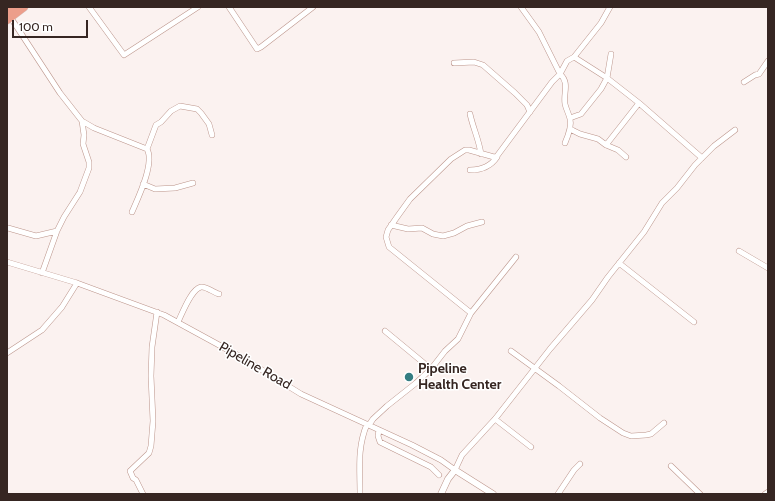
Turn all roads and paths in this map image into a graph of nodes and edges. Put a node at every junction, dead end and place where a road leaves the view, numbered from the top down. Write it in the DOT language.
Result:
graph roads {
  1 [pos="24,7"];
  2 [pos="89,7"];
  3 [pos="198,7"];
  4 [pos="229,7"];
  5 [pos="313,7"];
  6 [pos="521,7"];
  7 [pos="610,7"];
  8 [pos="10,14"];
  9 [pos="611,54"];
  10 [pos="574,57"];
  11 [pos="768,61"];
  12 [pos="454,63"];
  13 [pos="560,74"];
  14 [pos="607,78"];
  15 [pos="744,82"];
  16 [pos="639,103"];
  17 [pos="530,112"];
  18 [pos="470,114"];
  19 [pos="570,118"];
  20 [pos="82,121"];
  21 [pos="570,129"];
  22 [pos="735,130"];
  23 [pos="212,134"];
  24 [pos="565,143"];
  25 [pos="606,145"];
  26 [pos="147,149"];
  27 [pos="481,154"];
  28 [pos="497,156"];
  29 [pos="626,157"];
  30 [pos="702,158"];
  31 [pos="470,170"];
  32 [pos="193,183"];
  33 [pos="143,184"];
  34 [pos="132,212"];
  35 [pos="482,222"];
  36 [pos="391,225"];
  37 [pos="8,228"];
  38 [pos="57,231"];
  39 [pos="739,251"];
  40 [pos="516,257"];
  41 [pos="7,262"];
  42 [pos="619,263"];
  43 [pos="768,268"];
  44 [pos="42,272"];
  45 [pos="77,284"];
  46 [pos="219,294"];
  47 [pos="157,312"];
  48 [pos="471,313"];
  49 [pos="178,322"];
  50 [pos="694,322"];
  51 [pos="385,331"];
  52 [pos="511,351"];
  53 [pos="7,353"];
  54 [pos="430,369"];
  55 [pos="535,369"];
  56 [pos="495,419"];
  57 [pos="664,423"];
  58 [pos="368,424"];
  59 [pos="379,430"];
  60 [pos="531,447"];
  61 [pos="580,464"];
  62 [pos="671,466"];
  63 [pos="455,470"];
  64 [pos="439,475"];
  65 [pos="768,492"];
  66 [pos="143,494"];
  67 [pos="360,494"];
  68 [pos="441,494"];
  69 [pos="492,494"];
  70 [pos="558,494"];
  71 [pos="700,494"];
  72 [pos="765,494"];
  1 -- 8 [label="main road"];
  2 -- 3 [label="street"];
  4 -- 5 [label="street"];
  6 -- 13 [label="street"];
  7 -- 10 [label="street"];
  8 -- 20 [label="street"];
  9 -- 14 [label="street"];
  10 -- 13 [label="street"];
  10 -- 14 [label="street"];
  11 -- 15 [label="street"];
  12 -- 17 [label="street"];
  13 -- 17 [label="street"];
  13 -- 19 [label="street"];
  14 -- 16 [label="street"];
  14 -- 19 [label="street"];
  16 -- 25 [label="street"];
  16 -- 30 [label="street"];
  17 -- 28 [label="street"];
  18 -- 27 [label="street"];
  19 -- 21 [label="street"];
  20 -- 26 [label="street"];
  20 -- 38 [label="street"];
  21 -- 24 [label="street"];
  21 -- 25 [label="street"];
  22 -- 30 [label="street"];
  23 -- 26 [label="street"];
  25 -- 29 [label="street"];
  26 -- 33 [label="street"];
  27 -- 28 [label="street"];
  27 -- 36 [label="street"];
  28 -- 31 [label="street"];
  30 -- 42 [label="street"];
  32 -- 33 [label="street"];
  33 -- 34 [label="street"];
  35 -- 36 [label="street"];
  36 -- 48 [label="street"];
  37 -- 38 [label="street"];
  38 -- 44 [label="street"];
  39 -- 43 [label="street"];
  40 -- 48 [label="street"];
  41 -- 44 [label="street, Pipeline Road"];
  42 -- 50 [label="street"];
  42 -- 55 [label="street"];
  44 -- 45 [label="street, Pipeline Road"];
  45 -- 47 [label="street, Pipeline Road"];
  45 -- 53 [label="street"];
  46 -- 49 [label="street"];
  47 -- 49 [label="street, Pipeline Road"];
  47 -- 66 [label="street"];
  48 -- 54 [label="street"];
  49 -- 58 [label="street, Pipeline Road"];
  51 -- 54 [label="street"];
  52 -- 55 [label="street"];
  54 -- 58 [label="street"];
  55 -- 56 [label="street"];
  55 -- 57 [label="street"];
  56 -- 60 [label="street"];
  56 -- 63 [label="street"];
  58 -- 59 [label="street, Pipeline Road"];
  58 -- 67 [label="street"];
  59 -- 63 [label="street, Pipeline Road"];
  59 -- 64 [label="street"];
  61 -- 70 [label="street"];
  62 -- 71 [label="street"];
  63 -- 68 [label="street"];
  63 -- 69 [label="street, Pipeline Road"];
  65 -- 72 [label="street"];
}
